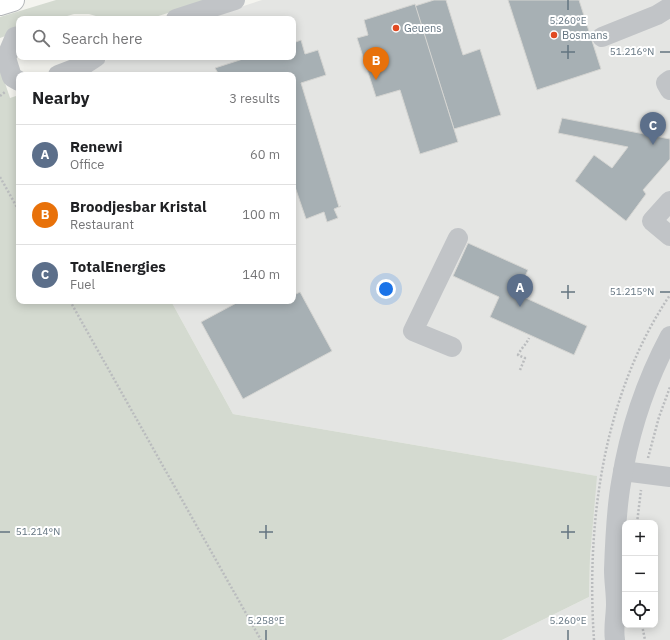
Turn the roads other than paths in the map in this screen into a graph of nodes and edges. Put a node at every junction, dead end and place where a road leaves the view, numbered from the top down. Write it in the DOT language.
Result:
graph roads {
  1 [pos="13,0"];
  2 [pos="235,0"];
  3 [pos="0,4"];
  4 [pos="670,7"];
  5 [pos="185,16"];
  6 [pos="602,37"];
  7 [pos="16,38"];
  8 [pos="92,60"];
  9 [pos="66,72"];
  10 [pos="16,79"];
  11 [pos="670,80"];
  12 [pos="670,90"];
  13 [pos="670,201"];
  14 [pos="670,236"];
  15 [pos="458,238"];
  16 [pos="670,336"];
  17 [pos="452,347"];
  18 [pos="623,471"];
  19 [pos="670,477"];
  20 [pos="618,639"];
  1 -- 3 [label="highway"];
  2 -- 5 [label="street"];
  4 -- 6 [label="street"];
  7 -- 10 [label="street"];
  8 -- 9 [label="street"];
  11 -- 12 [label="street"];
  13 -- 14 [label="street"];
  15 -- 17 [label="street"];
  16 -- 18 [label="street"];
  18 -- 19 [label="street"];
  18 -- 20 [label="street"];
}
